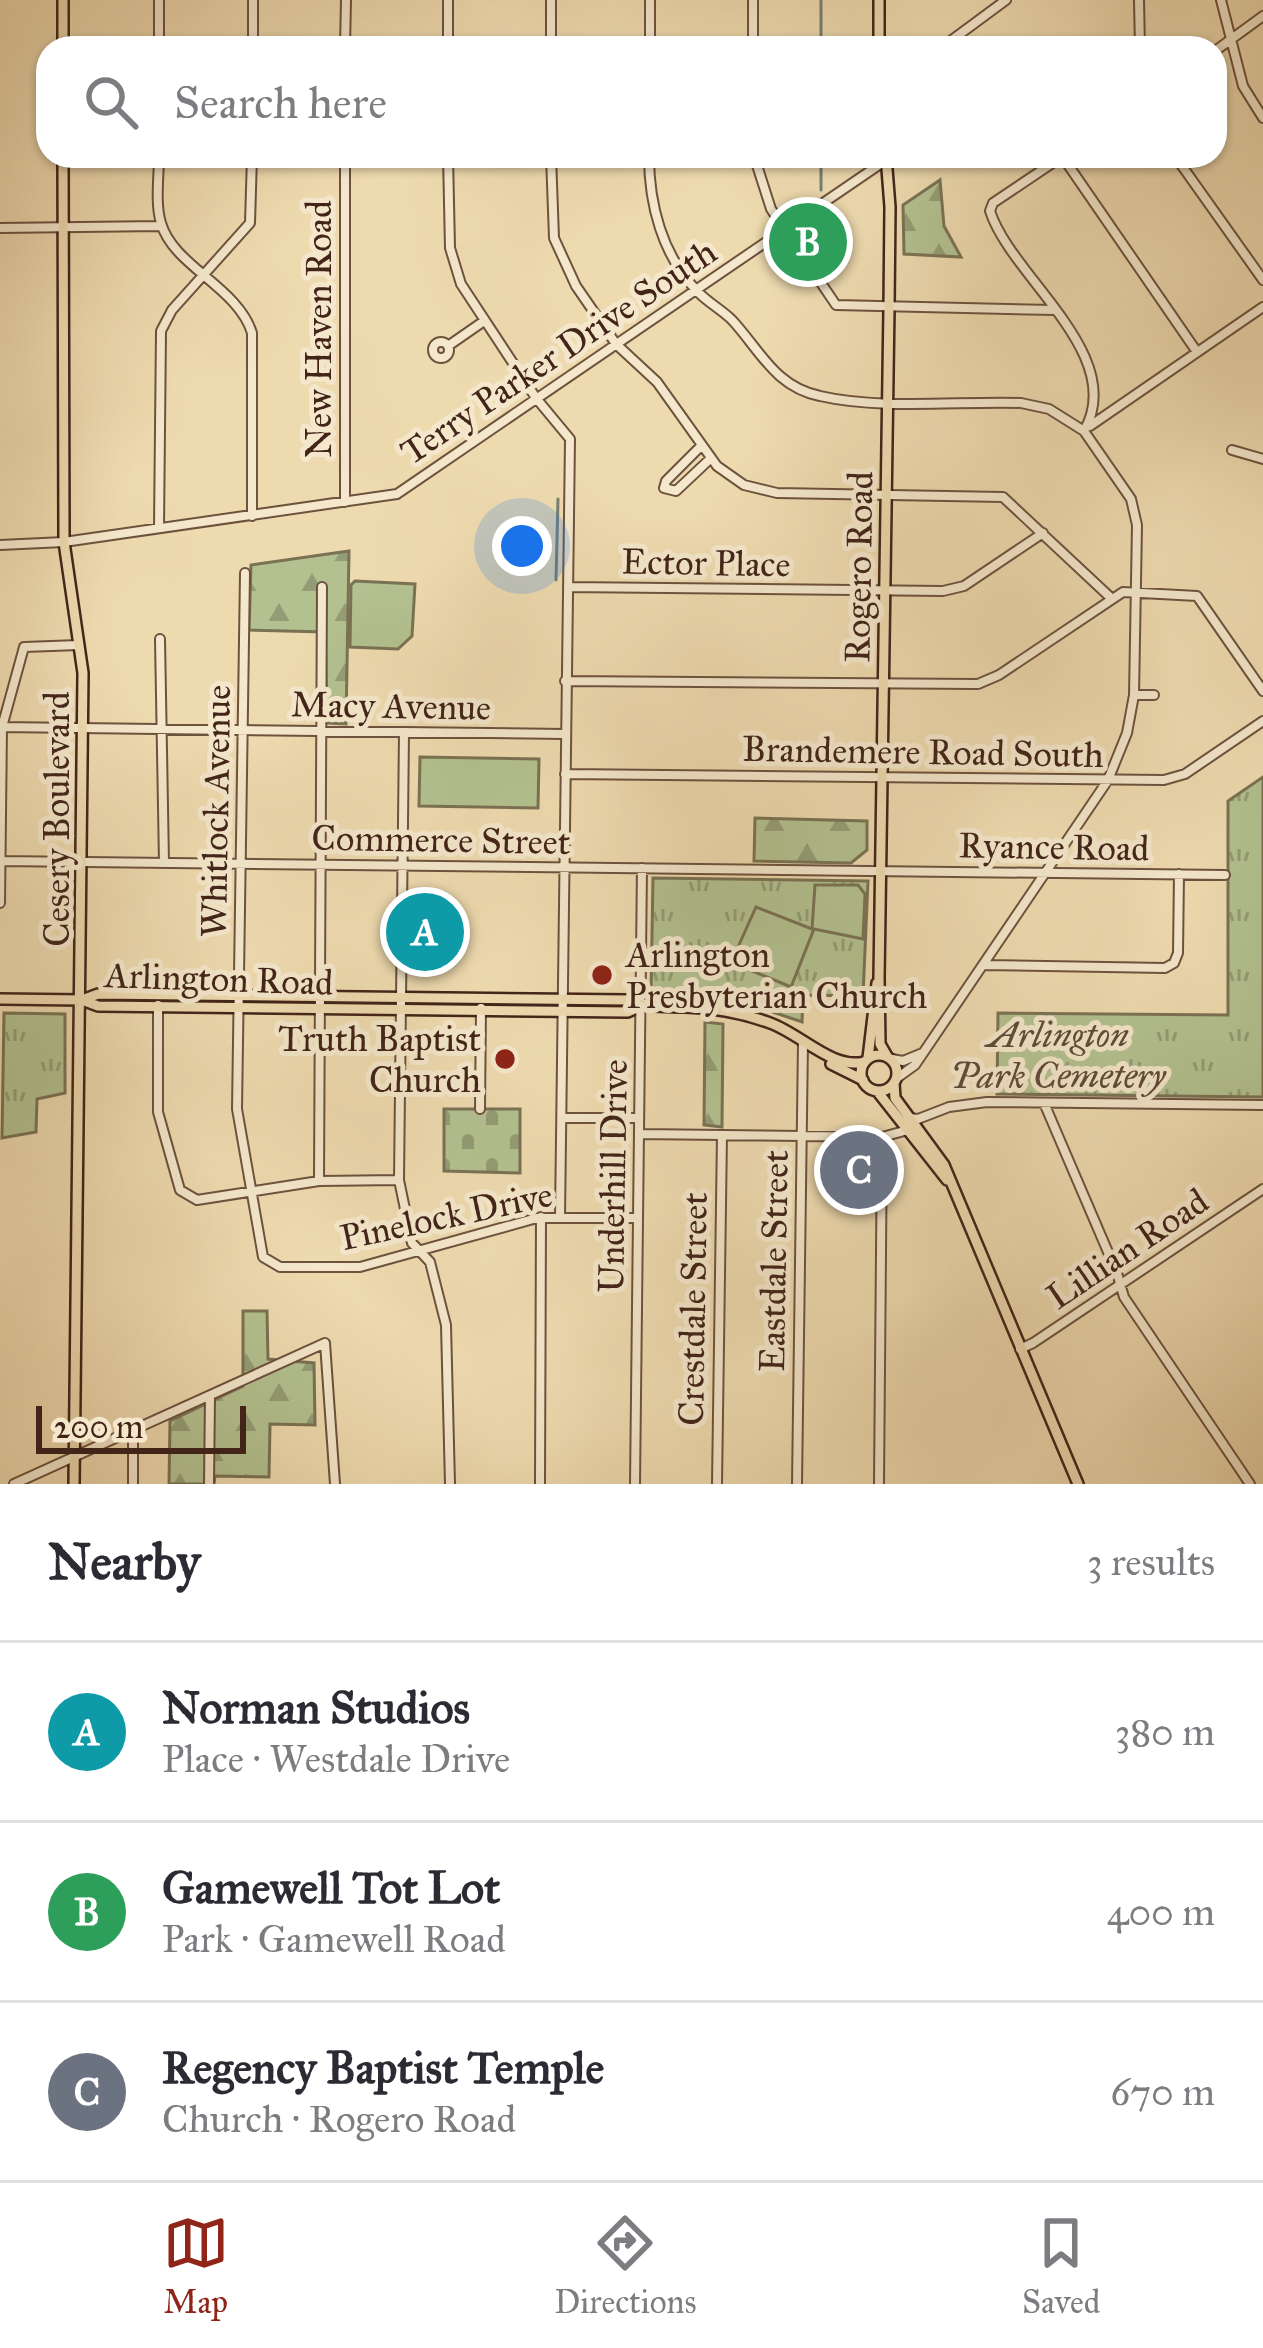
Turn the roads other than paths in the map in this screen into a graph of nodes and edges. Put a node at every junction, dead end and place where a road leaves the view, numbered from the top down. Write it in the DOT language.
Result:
graph roads {
  1 [pos="63,0"];
  2 [pos="159,0"];
  3 [pos="253,0"];
  4 [pos="346,0"];
  5 [pos="448,0"];
  6 [pos="551,0"];
  7 [pos="650,0"];
  8 [pos="753,0"];
  9 [pos="879,0"];
  10 [pos="1006,0"];
  11 [pos="1139,0"];
  12 [pos="1221,0"];
  13 [pos="1263,16"];
  14 [pos="63,36"];
  15 [pos="159,36"];
  16 [pos="253,36"];
  17 [pos="346,36"];
  18 [pos="448,36"];
  19 [pos="551,36"];
  20 [pos="650,36"];
  21 [pos="753,36"];
  22 [pos="879,36"];
  23 [pos="957,36"];
  24 [pos="1140,36"];
  25 [pos="1232,39"];
  26 [pos="1227,43"];
  27 [pos="1263,118"];
  28 [pos="63,168"];
  29 [pos="159,168"];
  30 [pos="252,168"];
  31 [pos="345,168"];
  32 [pos="448,168"];
  33 [pos="551,168"];
  34 [pos="650,168"];
  35 [pos="757,168"];
  36 [pos="873,168"];
  37 [pos="888,168"];
  38 [pos="1045,168"];
  39 [pos="1071,168"];
  40 [pos="1184,168"];
  41 [pos="161,226"];
  42 [pos="0,228"];
  43 [pos="63,228"];
  44 [pos="783,230"];
  45 [pos="206,275"];
  46 [pos="1263,280"];
  47 [pos="695,289"];
  48 [pos="1263,307"];
  49 [pos="889,308"];
  50 [pos="1054,310"];
  51 [pos="484,321"];
  52 [pos="616,344"];
  53 [pos="448,346"];
  54 [pos="1197,352"];
  55 [pos="536,398"];
  56 [pos="887,401"];
  57 [pos="1084,430"];
  58 [pos="701,446"];
  59 [pos="1232,450"];
  60 [pos="710,459"];
  61 [pos="1263,459"];
  62 [pos="886,494"];
  63 [pos="345,502"];
  64 [pos="252,516"];
  65 [pos="159,528"];
  66 [pos="1042,533"];
  67 [pos="64,542"];
  68 [pos="0,544"];
  69 [pos="245,573"];
  70 [pos="322,587"];
  71 [pos="568,587"];
  72 [pos="884,591"];
  73 [pos="1135,591"];
  74 [pos="1111,598"];
  75 [pos="160,638"];
  76 [pos="79,645"];
  77 [pos="565,681"];
  78 [pos="884,684"];
  79 [pos="1263,691"];
  80 [pos="1134,695"];
  81 [pos="1154,695"];
  82 [pos="1263,721"];
  83 [pos="1,727"];
  84 [pos="84,728"];
  85 [pos="164,730"];
  86 [pos="243,730"];
  87 [pos="323,731"];
  88 [pos="404,732"];
  89 [pos="565,734"];
  90 [pos="565,774"];
  91 [pos="882,777"];
  92 [pos="1108,780"];
  93 [pos="0,861"];
  94 [pos="83,862"];
  95 [pos="164,862"];
  96 [pos="242,864"];
  97 [pos="322,865"];
  98 [pos="403,866"];
  99 [pos="564,867"];
  100 [pos="642,868"];
  101 [pos="881,871"];
  102 [pos="1047,872"];
  103 [pos="1178,874"];
  104 [pos="1226,874"];
  105 [pos="0,903"];
  106 [pos="983,965"];
  107 [pos="879,978"];
  108 [pos="158,994"];
  109 [pos="0,999"];
  110 [pos="82,1000"];
  111 [pos="240,1001"];
  112 [pos="320,1003"];
  113 [pos="401,1004"];
  114 [pos="480,1004"];
  115 [pos="564,1005"];
  116 [pos="641,1006"];
  117 [pos="158,1007"];
  118 [pos="803,1038"];
  119 [pos="922,1053"];
  120 [pos="826,1054"];
  121 [pos="889,1058"];
  122 [pos="866,1060"];
  123 [pos="862,1080"];
  124 [pos="895,1080"];
  125 [pos="877,1090"];
  126 [pos="1044,1103"];
  127 [pos="1263,1105"];
  128 [pos="480,1109"];
  129 [pos="933,1115"];
  130 [pos="562,1118"];
  131 [pos="639,1118"];
  132 [pos="909,1124"];
  133 [pos="640,1134"];
  134 [pos="722,1135"];
  135 [pos="801,1136"];
  136 [pos="881,1137"];
  137 [pos="949,1179"];
  138 [pos="399,1180"];
  139 [pos="319,1181"];
  140 [pos="1263,1189"];
  141 [pos="253,1191"];
  142 [pos="542,1217"];
  143 [pos="560,1217"];
  144 [pos="638,1217"];
  145 [pos="420,1251"];
  146 [pos="267,1261"];
  147 [pos="1120,1285"];
  148 [pos="1019,1348"];
  149 [pos="210,1395"];
  150 [pos="133,1430"];
  151 [pos="74,1457"];
  152 [pos="14,1484"];
  153 [pos="74,1484"];
  154 [pos="133,1484"];
  155 [pos="209,1484"];
  156 [pos="334,1484"];
  157 [pos="450,1484"];
  158 [pos="540,1484"];
  159 [pos="635,1484"];
  160 [pos="716,1484"];
  161 [pos="797,1484"];
  162 [pos="878,1484"];
  163 [pos="1078,1484"];
  164 [pos="1250,1484"];
  1 -- 14 [label="main road"];
  2 -- 15 [label="street"];
  3 -- 16 [label="street"];
  4 -- 17 [label="street"];
  5 -- 18 [label="street"];
  6 -- 19 [label="street"];
  7 -- 20 [label="street"];
  8 -- 21 [label="street"];
  9 -- 22 [label="main road"];
  10 -- 23 [label="street"];
  11 -- 24 [label="street"];
  12 -- 25 [label="street"];
  13 -- 25 [label="street"];
  25 -- 26 [label="street"];
  25 -- 27 [label="street"];
  28 -- 43 [label="main road, Cesery Boulevard"];
  29 -- 41 [label="street"];
  30 -- 45 [label="street"];
  31 -- 63 [label="street, New Haven Road"];
  32 -- 51 [label="street"];
  33 -- 52 [label="street"];
  34 -- 47 [label="street"];
  35 -- 44 [label="street"];
  36 -- 44 [label="street, Terry Parker Drive South"];
  37 -- 49 [label="main road, Rogero Road"];
  38 -- 50 [label="street"];
  39 -- 54 [label="street"];
  40 -- 46 [label="street"];
  41 -- 43 [label="street"];
  41 -- 45 [label="street"];
  42 -- 43 [label="street"];
  43 -- 67 [label="main road, Cesery Boulevard"];
  44 -- 47 [label="street, Terry Parker Drive South"];
  44 -- 49 [label="street"];
  45 -- 64 [label="street"];
  45 -- 65 [label="street"];
  47 -- 52 [label="street, Terry Parker Drive South"];
  47 -- 56 [label="street"];
  48 -- 54 [label="street"];
  49 -- 50 [label="street"];
  49 -- 56 [label="main road, Rogero Road"];
  50 -- 57 [label="street"];
  51 -- 53 [label="street"];
  51 -- 55 [label="street"];
  52 -- 55 [label="street, Terry Parker Drive South"];
  52 -- 58 [label="street"];
  54 -- 57 [label="street"];
  55 -- 63 [label="street, Terry Parker Drive South"];
  55 -- 71 [label="street"];
  56 -- 57 [label="street"];
  56 -- 62 [label="main road, Rogero Road"];
  57 -- 73 [label="street"];
  58 -- 60 [label="street"];
  58 -- 60 [label="street"];
  59 -- 61 [label="street"];
  60 -- 62 [label="street"];
  62 -- 66 [label="street"];
  62 -- 72 [label="main road, Rogero Road"];
  63 -- 64 [label="street, Terry Parker Drive South"];
  64 -- 65 [label="street, Terry Parker Drive South"];
  65 -- 67 [label="street, Terry Parker Drive South"];
  66 -- 72 [label="street, Ector Place"];
  66 -- 74 [label="street"];
  67 -- 68 [label="street, Terry Parker Drive South"];
  67 -- 76 [label="main road, Cesery Boulevard"];
  69 -- 86 [label="street, Whitlock Avenue"];
  70 -- 87 [label="street"];
  71 -- 72 [label="street, Ector Place"];
  71 -- 77 [label="street"];
  72 -- 78 [label="main road, Rogero Road"];
  73 -- 74 [label="street"];
  73 -- 79 [label="street"];
  73 -- 80 [label="street"];
  74 -- 78 [label="street"];
  75 -- 85 [label="street"];
  76 -- 83 [label="street"];
  76 -- 84 [label="main road, Cesery Boulevard"];
  77 -- 78 [label="street"];
  77 -- 89 [label="street"];
  78 -- 91 [label="main road, Rogero Road"];
  80 -- 81 [label="street"];
  80 -- 92 [label="street"];
  82 -- 92 [label="street, Brandemere Road South"];
  83 -- 84 [label="street, Macy Avenue"];
  83 -- 93 [label="street"];
  84 -- 85 [label="street, Macy Avenue"];
  84 -- 94 [label="main road, Cesery Boulevard"];
  85 -- 86 [label="street, Macy Avenue"];
  85 -- 95 [label="street"];
  86 -- 87 [label="street, Macy Avenue"];
  86 -- 96 [label="street, Whitlock Avenue"];
  87 -- 88 [label="street, Macy Avenue"];
  87 -- 97 [label="street"];
  88 -- 89 [label="street, Macy Avenue"];
  88 -- 98 [label="street"];
  89 -- 90 [label="street"];
  90 -- 91 [label="street, Brandemere Road South"];
  90 -- 99 [label="street"];
  91 -- 92 [label="street, Brandemere Road South"];
  91 -- 101 [label="main road, Rogero Road"];
  92 -- 102 [label="street"];
  93 -- 94 [label="street, Commerce Street"];
  93 -- 105 [label="street"];
  94 -- 95 [label="street, Commerce Street"];
  94 -- 110 [label="main road, Cesery Boulevard"];
  95 -- 96 [label="street, Commerce Street"];
  96 -- 97 [label="street, Commerce Street"];
  96 -- 111 [label="street, Whitlock Avenue"];
  97 -- 98 [label="street, Commerce Street"];
  97 -- 112 [label="street"];
  98 -- 99 [label="street, Commerce Street"];
  98 -- 113 [label="street"];
  99 -- 100 [label="street, Commerce Street"];
  99 -- 115 [label="street"];
  100 -- 101 [label="street, Commerce Street"];
  100 -- 116 [label="street, Underhill Drive"];
  101 -- 102 [label="street, Ryance Road"];
  101 -- 107 [label="main road, Rogero Road"];
  102 -- 103 [label="street, Ryance Road"];
  102 -- 106 [label="street"];
  103 -- 104 [label="street, Ryance Road"];
  103 -- 106 [label="street"];
  106 -- 119 [label="street"];
  107 -- 121 [label="main road, Rogero Road"];
  107 -- 122 [label="main road, Rogero Road"];
  108 -- 110 [label="main road, Arlington Road"];
  108 -- 111 [label="main road, Arlington Road"];
  108 -- 117 [label="street"];
  109 -- 110 [label="main road, Arlington Road"];
  110 -- 117 [label="main road, Arlington Road"];
  110 -- 151 [label="main road, Cesery Boulevard"];
  111 -- 112 [label="main road, Arlington Road"];
  111 -- 117 [label="main road, Arlington Road"];
  111 -- 141 [label="street, Whitlock Avenue"];
  112 -- 113 [label="main road, Arlington Road"];
  112 -- 139 [label="street"];
  113 -- 114 [label="main road, Arlington Road"];
  113 -- 138 [label="street"];
  114 -- 115 [label="main road, Arlington Road"];
  114 -- 128 [label="street"];
  115 -- 116 [label="main road, Arlington Road"];
  115 -- 130 [label="street"];
  116 -- 118 [label="main road, Arlington Road"];
  116 -- 131 [label="street, Underhill Drive"];
  117 -- 141 [label="street"];
  118 -- 120 [label="main road, Arlington Road"];
  118 -- 135 [label="street, Eastdale Street"];
  119 -- 121 [label="street"];
  119 -- 124 [label="street"];
  120 -- 122 [label="main road, Arlington Road"];
  120 -- 123 [label="main road, Arlington Road"];
  121 -- 122 [label="main road"];
  121 -- 124 [label="main road"];
  122 -- 123 [label="main road"];
  123 -- 125 [label="main road"];
  124 -- 125 [label="main road"];
  124 -- 132 [label="main road"];
  125 -- 132 [label="main road"];
  126 -- 127 [label="street"];
  126 -- 129 [label="street"];
  126 -- 147 [label="street"];
  129 -- 132 [label="street"];
  129 -- 137 [label="street"];
  130 -- 131 [label="street"];
  130 -- 143 [label="street"];
  131 -- 133 [label="street, Underhill Drive"];
  132 -- 136 [label="street"];
  132 -- 137 [label="main road"];
  133 -- 134 [label="street"];
  133 -- 144 [label="street, Underhill Drive"];
  134 -- 135 [label="street"];
  134 -- 160 [label="street, Crestdale Street"];
  135 -- 136 [label="street"];
  135 -- 161 [label="street, Eastdale Street"];
  136 -- 162 [label="street"];
  137 -- 148 [label="main road"];
  138 -- 139 [label="street"];
  138 -- 145 [label="street"];
  139 -- 141 [label="street"];
  140 -- 147 [label="street, Lillian Road"];
  141 -- 146 [label="street, Whitlock Avenue"];
  142 -- 143 [label="street, Pinelock Drive"];
  142 -- 145 [label="street, Pinelock Drive"];
  142 -- 158 [label="street"];
  143 -- 144 [label="street, Pinelock Drive"];
  144 -- 159 [label="street, Underhill Drive"];
  145 -- 146 [label="street, Pinelock Drive"];
  145 -- 157 [label="street"];
  147 -- 148 [label="street, Lillian Road"];
  147 -- 164 [label="street"];
  148 -- 163 [label="main road"];
  149 -- 150 [label="street"];
  149 -- 155 [label="street"];
  149 -- 156 [label="street"];
  150 -- 151 [label="street"];
  150 -- 154 [label="street"];
  151 -- 152 [label="street"];
  151 -- 153 [label="main road, Cesery Boulevard"];
}
